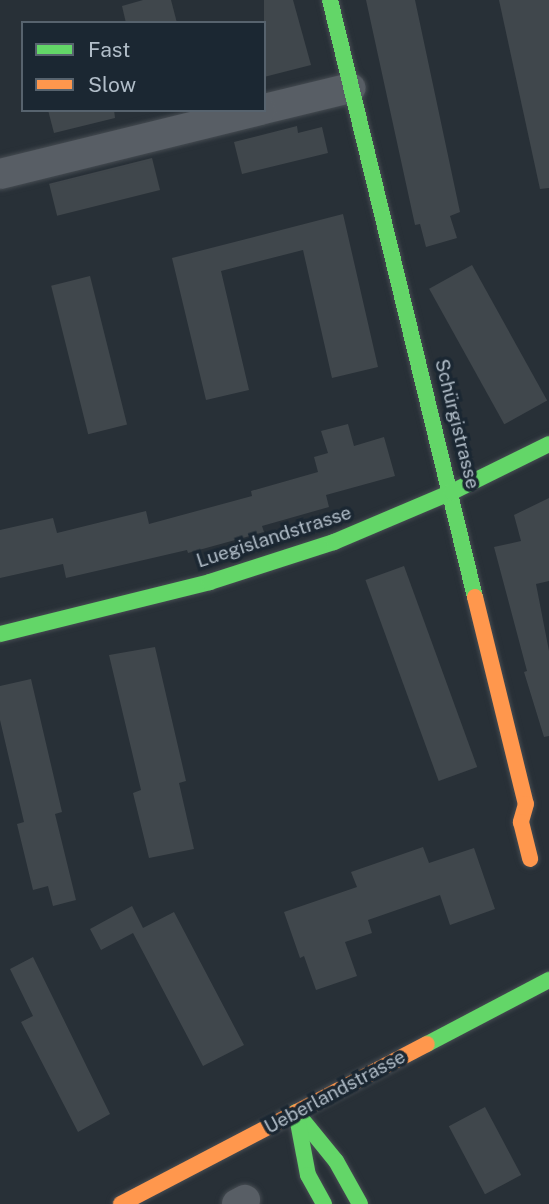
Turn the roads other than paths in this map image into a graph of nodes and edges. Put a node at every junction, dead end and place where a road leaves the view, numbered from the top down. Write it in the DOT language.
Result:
graph roads {
  1 [pos="330,0"];
  2 [pos="351,88"];
  3 [pos="266,109"];
  4 [pos="254,112"];
  5 [pos="0,174"];
  6 [pos="549,444"];
  7 [pos="452,492"];
  8 [pos="0,634"];
  9 [pos="530,859"];
  10 [pos="549,980"];
  11 [pos="296,1112"];
  12 [pos="121,1204"];
  13 [pos="324,1204"];
  14 [pos="360,1204"];
  1 -- 2 [label="street, Schürgistrasse"];
  2 -- 3 [label="street"];
  2 -- 7 [label="street, Schürgistrasse"];
  4 -- 5 [label="street"];
  6 -- 7 [label="street, Luegislandstrasse"];
  7 -- 8 [label="street, Luegislandstrasse"];
  7 -- 9 [label="street, Schürgistrasse"];
  10 -- 11 [label="street, Ueberlandstrasse"];
  11 -- 12 [label="street, Ueberlandstrasse"];
  11 -- 13 [label="street"];
  11 -- 14 [label="street"];
}
